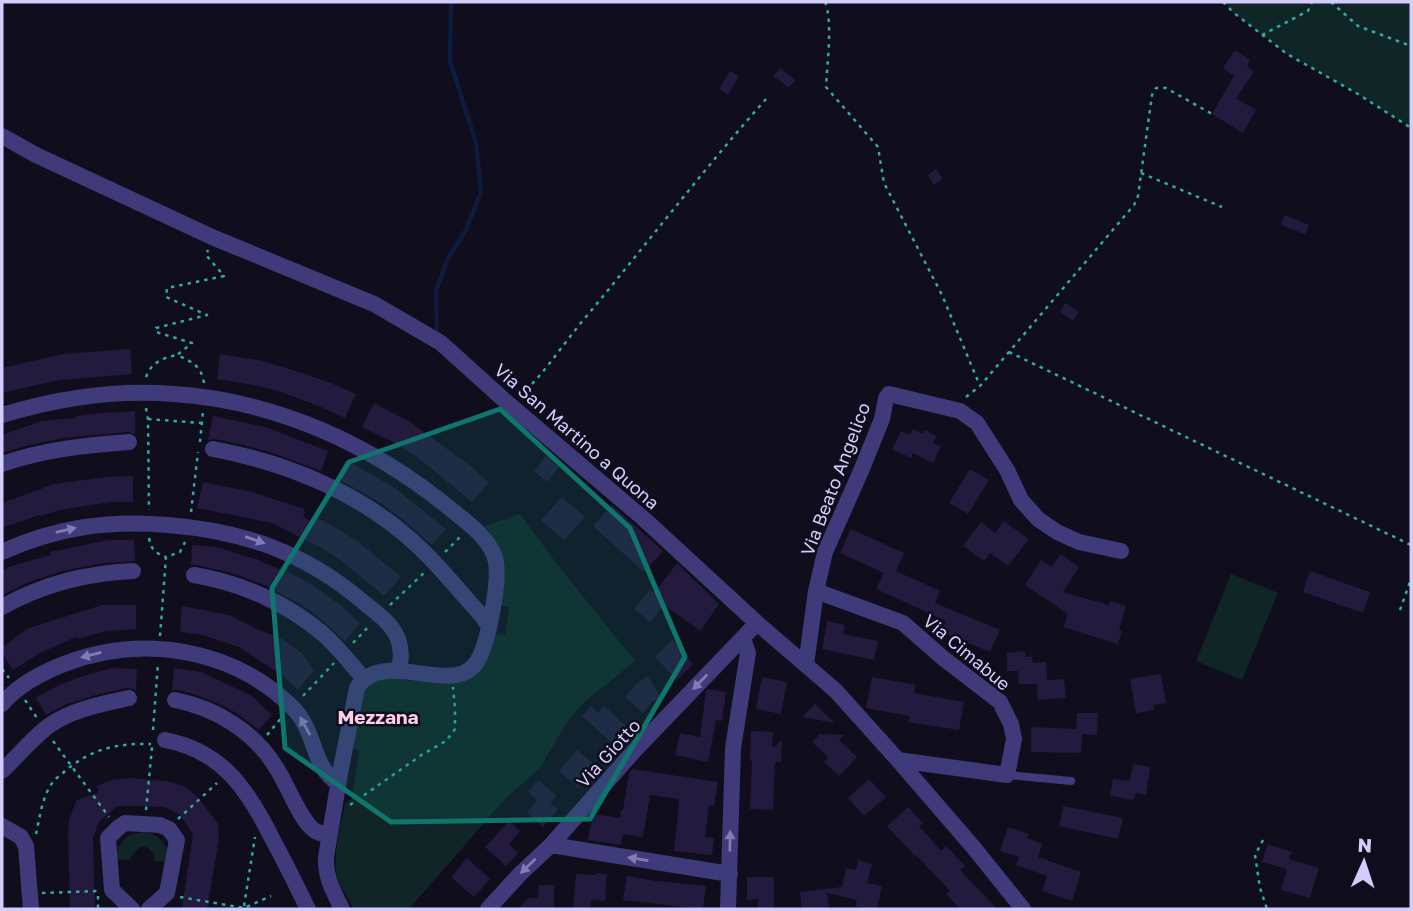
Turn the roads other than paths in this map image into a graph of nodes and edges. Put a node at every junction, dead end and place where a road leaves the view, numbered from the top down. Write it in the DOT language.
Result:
graph roads {
  1 [pos="2,136"];
  2 [pos="2,415"];
  3 [pos="128,442"];
  4 [pos="213,449"];
  5 [pos="2,464"];
  6 [pos="1121,551"];
  7 [pos="2,552"];
  8 [pos="133,571"];
  9 [pos="194,575"];
  10 [pos="816,591"];
  11 [pos="2,607"];
  12 [pos="488,625"];
  13 [pos="753,636"];
  14 [pos="806,665"];
  15 [pos="399,671"];
  16 [pos="364,679"];
  17 [pos="129,698"];
  18 [pos="175,700"];
  19 [pos="2,704"];
  20 [pos="159,736"];
  21 [pos="898,760"];
  22 [pos="2,771"];
  23 [pos="1007,775"];
  24 [pos="1071,781"];
  25 [pos="338,783"];
  26 [pos="5,833"];
  27 [pos="329,836"];
  28 [pos="551,845"];
  29 [pos="730,874"];
  30 [pos="30,901"];
  31 [pos="132,909"];
  32 [pos="149,909"];
  33 [pos="308,909"];
  34 [pos="342,909"];
  35 [pos="488,909"];
  36 [pos="728,909"];
  37 [pos="1023,909"];
  1 -- 13 [label="street, Via San Martino a Quona"];
  2 -- 12 [label="street"];
  3 -- 5 [label="street"];
  4 -- 12 [label="street"];
  6 -- 10 [label="street, Via Beato Angelico"];
  7 -- 15 [label="street, one-way"];
  8 -- 11 [label="street"];
  9 -- 16 [label="street"];
  10 -- 14 [label="street, Via Beato Angelico"];
  10 -- 23 [label="street, Via Cimabue"];
  12 -- 15 [label="street"];
  13 -- 14 [label="street, Via San Martino a Quona"];
  13 -- 28 [label="street, Via Giotto, one-way"];
  29 -- 13 [label="street, one-way"];
  14 -- 21 [label="street, Via San Martino a Quona"];
  15 -- 16 [label="street"];
  16 -- 25 [label="street"];
  17 -- 22 [label="street"];
  18 -- 27 [label="street"];
  25 -- 19 [label="street, one-way"];
  20 -- 33 [label="street"];
  21 -- 23 [label="street"];
  21 -- 37 [label="street, Via San Martino a Quona"];
  23 -- 24 [label="lane"];
  25 -- 27 [label="street"];
  26 -- 30 [label="street"];
  27 -- 34 [label="street"];
  29 -- 28 [label="street, one-way"];
  28 -- 35 [label="street, Via Giotto, one-way"];
  29 -- 36 [label="street"];
  31 -- 32 [label="street"];
}
